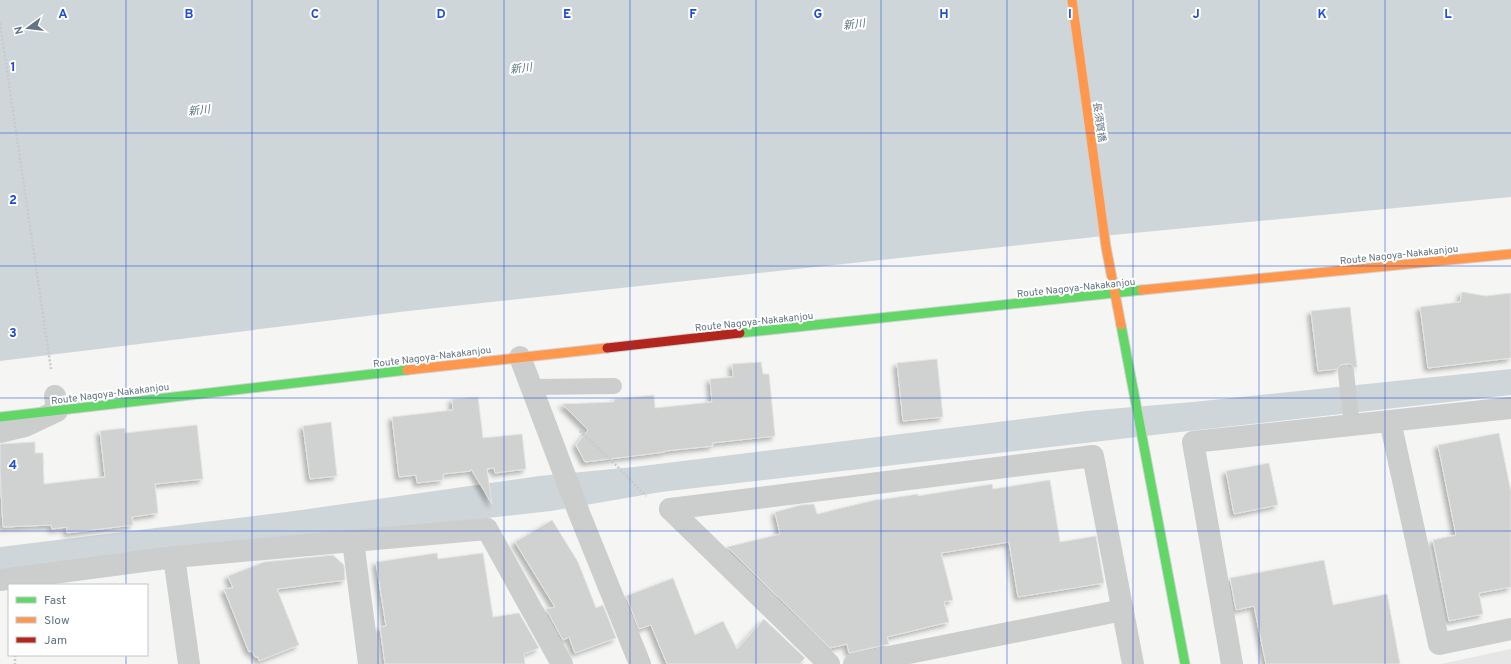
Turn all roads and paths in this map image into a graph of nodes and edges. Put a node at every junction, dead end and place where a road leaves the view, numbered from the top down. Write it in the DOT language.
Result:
graph roads {
  1 [pos="1072,0"];
  2 [pos="0,23"];
  3 [pos="1511,254"];
  4 [pos="1115,293"];
  5 [pos="520,357"];
  6 [pos="1347,378"];
  7 [pos="614,386"];
  8 [pos="532,387"];
  9 [pos="56,403"];
  10 [pos="1511,408"];
  11 [pos="0,417"];
  12 [pos="1351,421"];
  13 [pos="1390,421"];
  14 [pos="0,432"];
  15 [pos="613,462"];
  16 [pos="648,498"];
  17 [pos="353,541"];
  18 [pos="174,557"];
  19 [pos="0,580"];
  20 [pos="1123,610"];
  21 [pos="1511,629"];
  22 [pos="189,664"];
  23 [pos="369,664"];
  24 [pos="562,664"];
  25 [pos="640,664"];
  26 [pos="829,664"];
  27 [pos="854,664"];
  28 [pos="1133,664"];
  29 [pos="1185,664"];
  30 [pos="1232,664"];
  1 -- 4 [label="main road, 長須賀橋"];
  2 -- 9 [label="path"];
  3 -- 4 [label="main road, Route Nagoya-Nakakanjou"];
  4 -- 5 [label="main road, Route Nagoya-Nakakanjou"];
  4 -- 29 [label="main road, 長須賀橋"];
  5 -- 8 [label="street"];
  5 -- 9 [label="main road, Route Nagoya-Nakakanjou"];
  6 -- 12 [label="lane"];
  7 -- 8 [label="lane"];
  8 -- 25 [label="street"];
  9 -- 11 [label="main road, Route Nagoya-Nakakanjou"];
  9 -- 14 [label="street"];
  10 -- 13 [label="street"];
  12 -- 13 [label="street"];
  12 -- 30 [label="street"];
  13 -- 21 [label="street"];
  15 -- 16 [label="path"];
  17 -- 18 [label="street"];
  17 -- 23 [label="street"];
  17 -- 24 [label="street"];
  18 -- 19 [label="street"];
  18 -- 22 [label="street"];
  20 -- 26 [label="street"];
  20 -- 27 [label="street"];
  20 -- 28 [label="street"];
}
